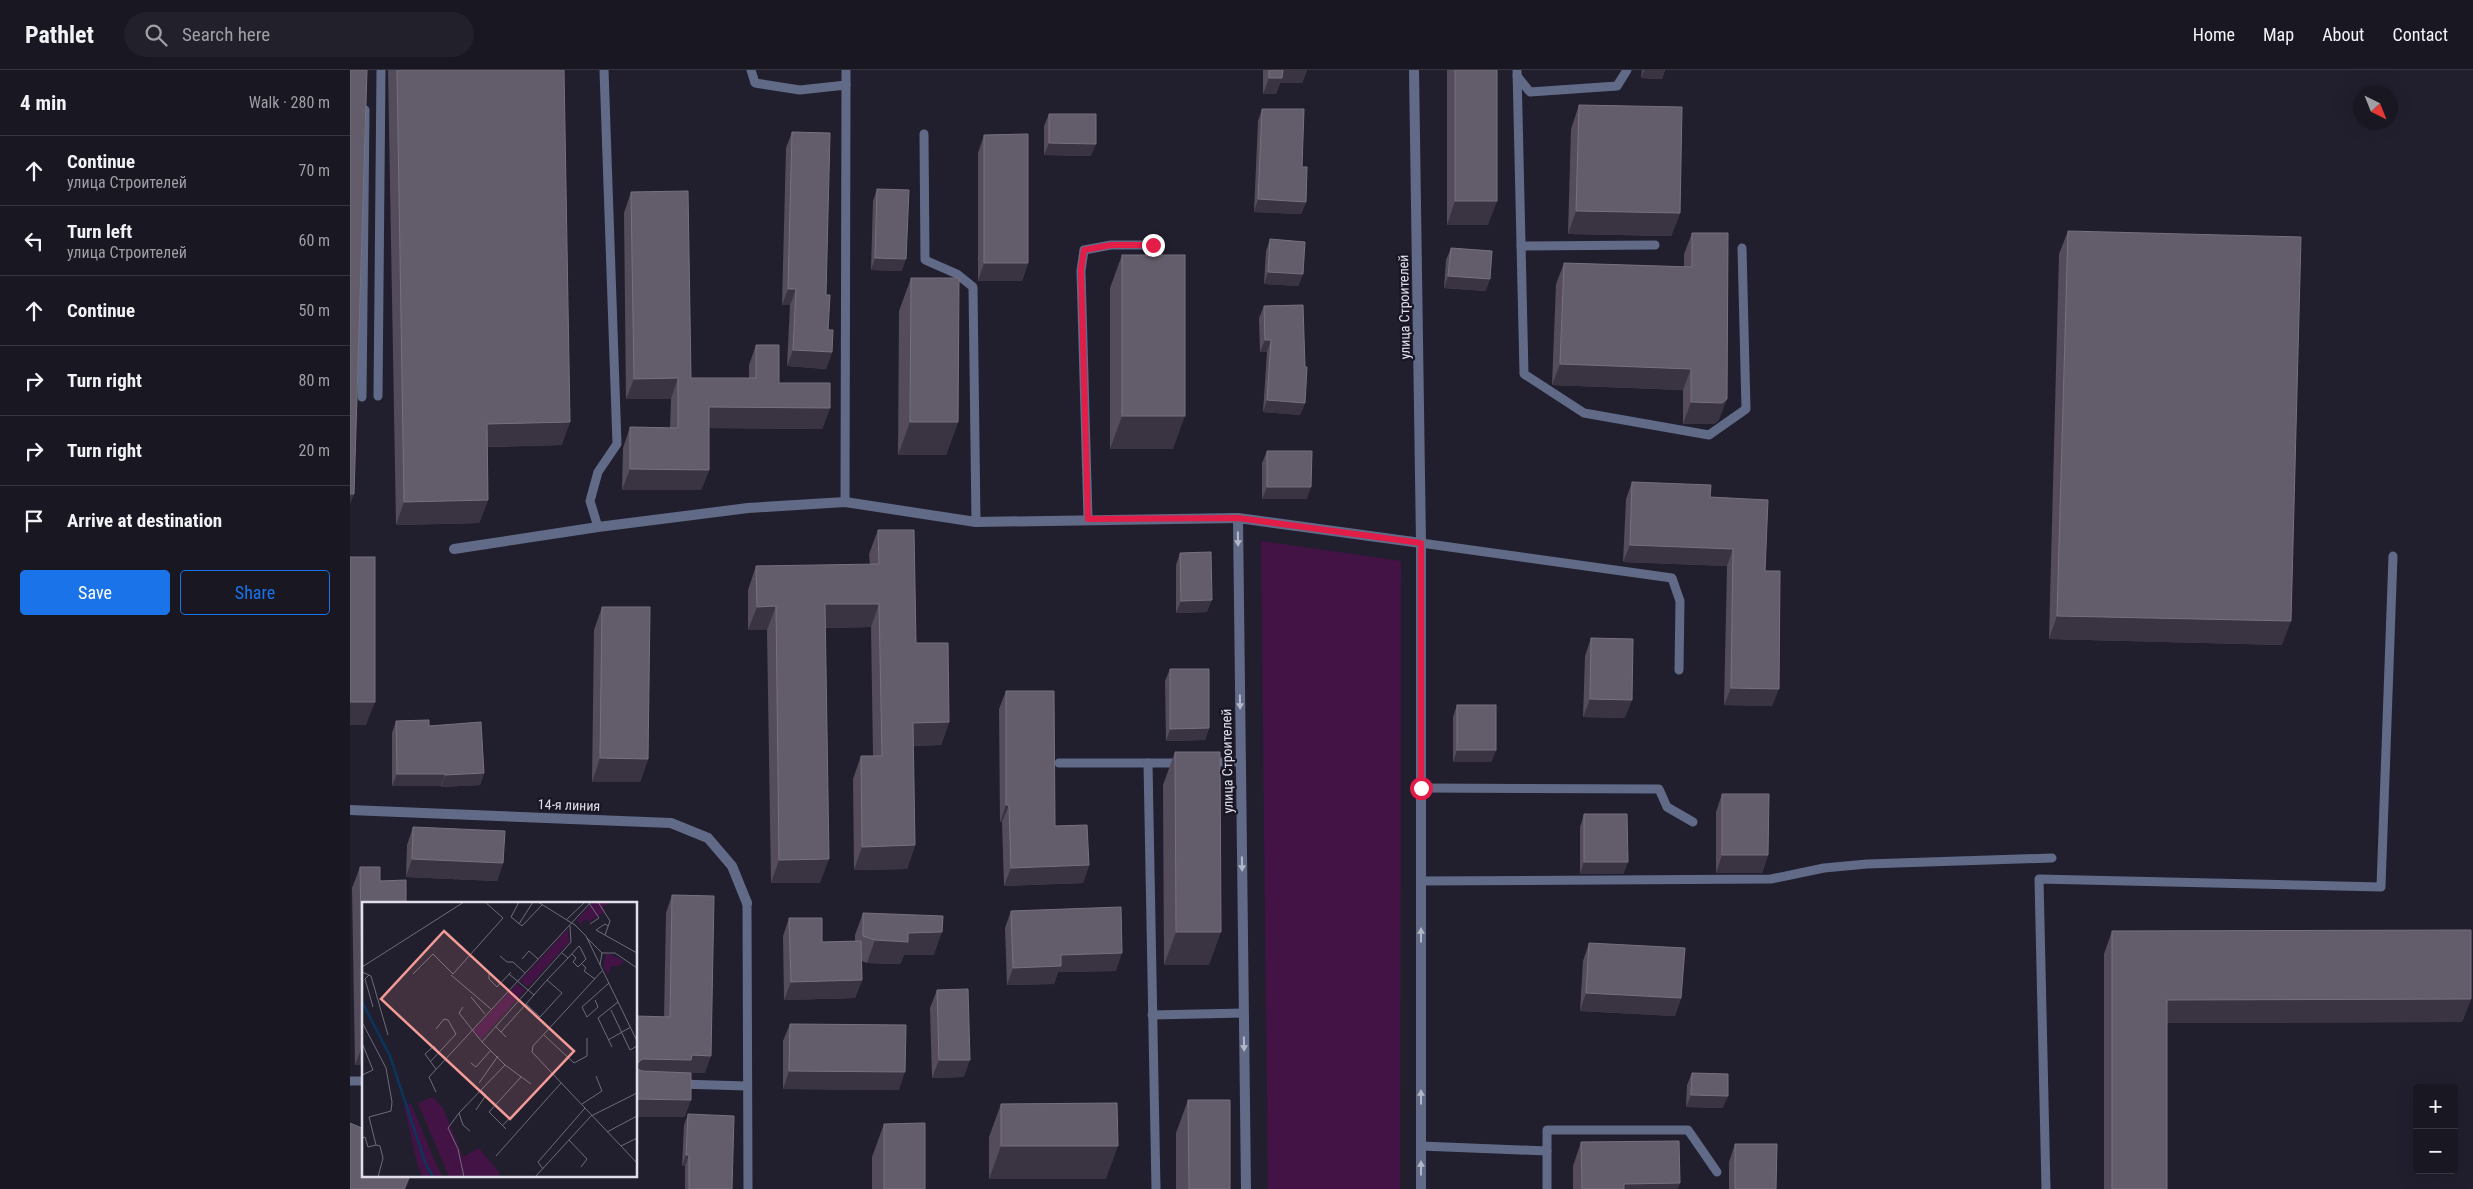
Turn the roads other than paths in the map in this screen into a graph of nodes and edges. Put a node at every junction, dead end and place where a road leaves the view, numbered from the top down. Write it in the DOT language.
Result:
graph roads {
  1 [pos="381,70"];
  2 [pos="604,70"];
  3 [pos="750,70"];
  4 [pos="846,70"];
  5 [pos="1414,70"];
  6 [pos="1627,70"];
  7 [pos="1517,73"];
  8 [pos="846,85"];
  9 [pos="366,100"];
  10 [pos="924,134"];
  11 [pos="1153,245"];
  12 [pos="1656,245"];
  13 [pos="1521,246"];
  14 [pos="1742,248"];
  15 [pos="378,396"];
  16 [pos="362,397"];
  17 [pos="845,502"];
  18 [pos="1238,518"];
  19 [pos="1088,519"];
  20 [pos="976,522"];
  21 [pos="598,527"];
  22 [pos="1421,543"];
  23 [pos="454,549"];
  24 [pos="2393,556"];
  25 [pos="1679,670"];
  26 [pos="1241,762"];
  27 [pos="1059,763"];
  28 [pos="1148,763"];
  29 [pos="1421,788"];
  30 [pos="350,810"];
  31 [pos="1693,822"];
  32 [pos="2052,858"];
  33 [pos="1421,881"];
  34 [pos="746,903"];
  35 [pos="1244,1013"];
  36 [pos="1152,1015"];
  37 [pos="673,1084"];
  38 [pos="748,1086"];
  39 [pos="1421,1146"];
  40 [pos="1547,1151"];
  41 [pos="1717,1172"];
  42 [pos="748,1189"];
  43 [pos="1156,1189"];
  44 [pos="1246,1189"];
  45 [pos="1421,1189"];
  46 [pos="1547,1189"];
  47 [pos="2046,1189"];
  1 -- 15 [label="lane"];
  2 -- 21 [label="lane"];
  3 -- 8 [label="lane"];
  4 -- 8 [label="lane"];
  5 -- 22 [label="street, улица Строителей"];
  6 -- 7 [label="lane"];
  7 -- 13 [label="lane"];
  8 -- 17 [label="lane"];
  9 -- 16 [label="lane"];
  10 -- 20 [label="lane"];
  11 -- 19 [label="lane"];
  12 -- 13 [label="lane"];
  13 -- 14 [label="lane"];
  17 -- 20 [label="street"];
  17 -- 21 [label="street"];
  18 -- 19 [label="street"];
  18 -- 22 [label="street"];
  18 -- 26 [label="street, улица Строителей, one-way"];
  19 -- 20 [label="street"];
  21 -- 23 [label="street"];
  22 -- 25 [label="lane"];
  22 -- 29 [label="street, улица Строителей"];
  24 -- 47 [label="lane"];
  26 -- 28 [label="lane"];
  26 -- 35 [label="street, улица Строителей, one-way"];
  27 -- 28 [label="lane"];
  28 -- 36 [label="lane"];
  29 -- 31 [label="lane"];
  29 -- 33 [label="street, улица Строителей"];
  30 -- 34 [label="street, 14-я линия"];
  32 -- 33 [label="lane"];
  39 -- 33 [label="street, улица Строителей, one-way"];
  34 -- 38 [label="lane"];
  35 -- 36 [label="lane"];
  35 -- 44 [label="street, улица Строителей, one-way"];
  36 -- 43 [label="lane"];
  37 -- 38 [label="lane"];
  38 -- 42 [label="lane"];
  39 -- 40 [label="lane"];
  45 -- 39 [label="street, улица Строителей, one-way"];
  40 -- 41 [label="lane"];
  40 -- 46 [label="lane"];
}
